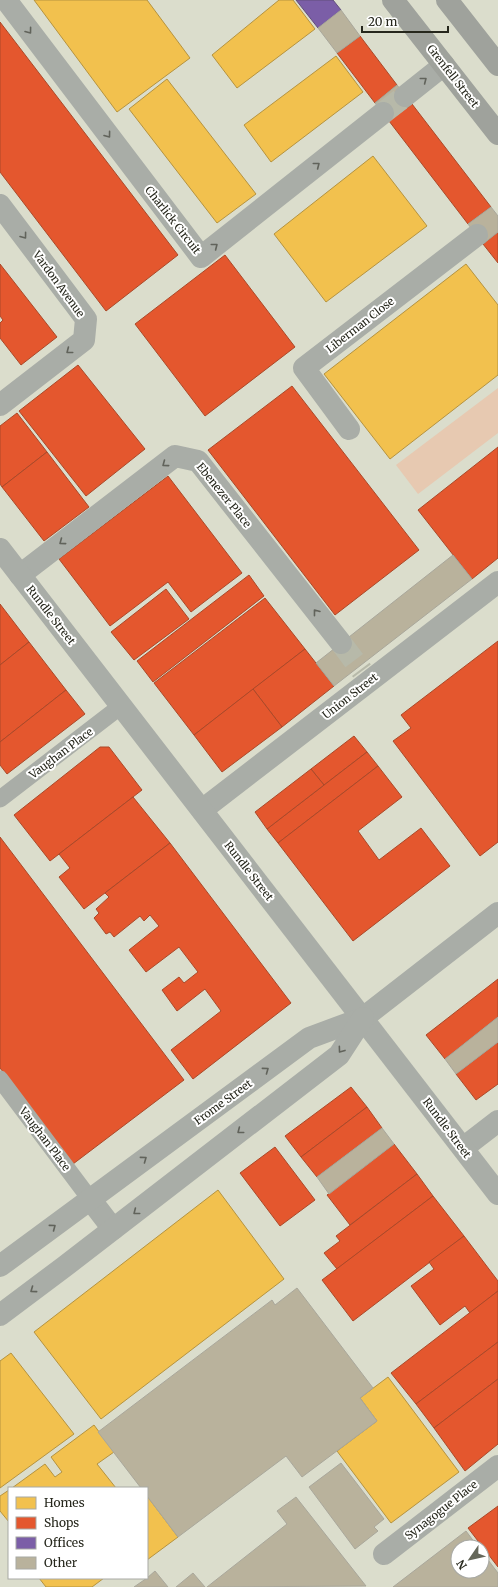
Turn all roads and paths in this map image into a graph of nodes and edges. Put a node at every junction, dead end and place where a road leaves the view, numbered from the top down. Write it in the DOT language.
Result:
graph roads {
  1 [pos="6,0"];
  2 [pos="393,0"];
  3 [pos="447,0"];
  4 [pos="444,65"];
  5 [pos="498,66"];
  6 [pos="405,96"];
  7 [pos="383,113"];
  8 [pos="498,134"];
  9 [pos="0,205"];
  10 [pos="477,235"];
  11 [pos="0,405"];
  12 [pos="349,429"];
  13 [pos="0,549"];
  14 [pos="20,575"];
  15 [pos="498,582"];
  16 [pos="340,643"];
  17 [pos="121,706"];
  18 [pos="0,799"];
  19 [pos="202,810"];
  20 [pos="498,913"];
  21 [pos="363,1018"];
  22 [pos="0,1079"];
  23 [pos="498,1121"];
  24 [pos="463,1148"];
  25 [pos="498,1194"];
  26 [pos="90,1199"];
  27 [pos="113,1229"];
  28 [pos="0,1266"];
  29 [pos="0,1315"];
  30 [pos="498,1466"];
  31 [pos="384,1554"];
  1 -- 7 [label="street, Charlick Circuit, one-way"];
  2 -- 4 [label="main road, Grenfell Street"];
  3 -- 5 [label="main road"];
  6 -- 4 [label="street, one-way"];
  4 -- 8 [label="main road, Grenfell Street"];
  9 -- 11 [label="street, Vardon Avenue, one-way"];
  10 -- 12 [label="street, Liberman Close"];
  13 -- 14 [label="street, Rundle Street"];
  16 -- 14 [label="street, Ebenezer Place, one-way"];
  14 -- 17 [label="street, Rundle Street"];
  15 -- 19 [label="street, Union Street"];
  17 -- 18 [label="street, Vaughan Place"];
  17 -- 19 [label="street, Rundle Street"];
  19 -- 21 [label="street, Rundle Street"];
  20 -- 21 [label="street, Frome Street"];
  21 -- 24 [label="street, Rundle Street"];
  26 -- 21 [label="street, Frome Street, one-way"];
  21 -- 27 [label="street, Frome Street, one-way"];
  22 -- 26 [label="street, Vaughan Place"];
  23 -- 24 [label="street"];
  24 -- 25 [label="street, Rundle Street"];
  26 -- 27 [label="street"];
  28 -- 26 [label="street, Frome Street, one-way"];
  27 -- 29 [label="street, Frome Street, one-way"];
  30 -- 31 [label="street, Synagogue Place"];
}
